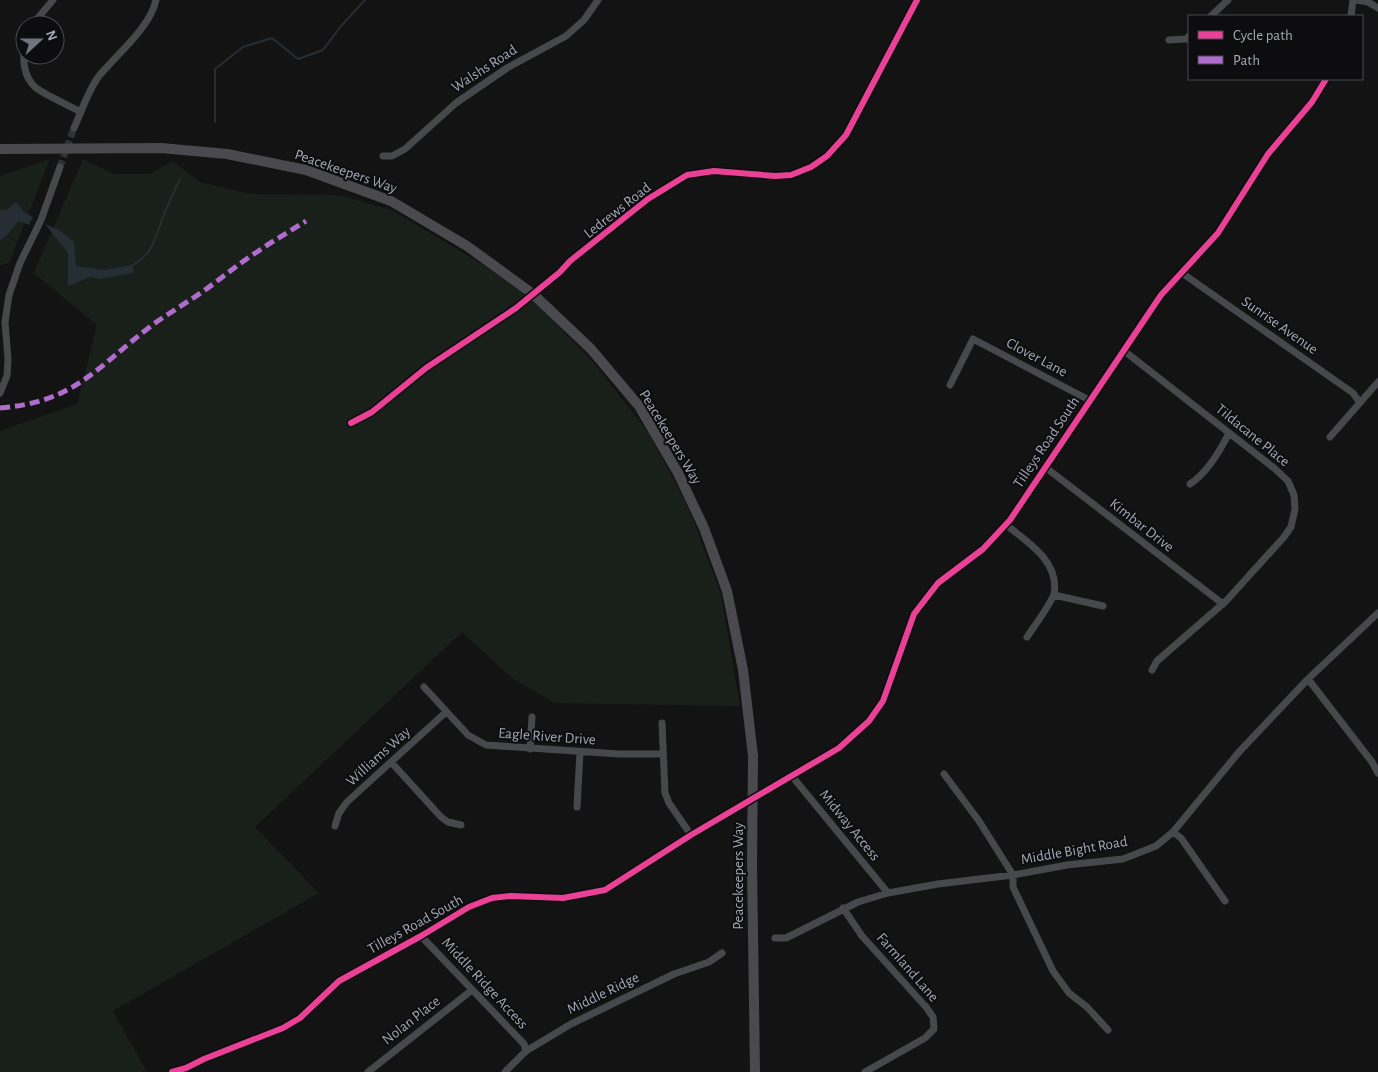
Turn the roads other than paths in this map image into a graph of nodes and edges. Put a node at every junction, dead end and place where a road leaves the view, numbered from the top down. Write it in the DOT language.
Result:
graph roads {
  1 [pos="53,0"];
  2 [pos="156,0"];
  3 [pos="598,0"];
  4 [pos="917,0"];
  5 [pos="1228,0"];
  6 [pos="1353,0"];
  7 [pos="1357,0"];
  8 [pos="1378,8"];
  9 [pos="40,15"];
  10 [pos="1212,15"];
  11 [pos="1351,15"];
  12 [pos="1188,37"];
  13 [pos="1169,40"];
  14 [pos="25,65"];
  15 [pos="1325,80"];
  16 [pos="81,112"];
  17 [pos="74,128"];
  18 [pos="0,149"];
  19 [pos="383,156"];
  20 [pos="60,167"];
  21 [pos="1182,273"];
  22 [pos="1123,350"];
  23 [pos="1378,382"];
  24 [pos="950,385"];
  25 [pos="0,394"];
  26 [pos="1089,400"];
  27 [pos="1360,403"];
  28 [pos="351,423"];
  29 [pos="1230,433"];
  30 [pos="1330,437"];
  31 [pos="1045,467"];
  32 [pos="1190,484"];
  33 [pos="1006,525"];
  34 [pos="1054,595"];
  35 [pos="1223,604"];
  36 [pos="1103,606"];
  37 [pos="1378,613"];
  38 [pos="1027,637"];
  39 [pos="1152,670"];
  40 [pos="1308,679"];
  41 [pos="424,687"];
  42 [pos="446,712"];
  43 [pos="532,717"];
  44 [pos="662,723"];
  45 [pos="530,749"];
  46 [pos="580,752"];
  47 [pos="663,754"];
  48 [pos="391,762"];
  49 [pos="1378,773"];
  50 [pos="944,774"];
  51 [pos="791,775"];
  52 [pos="768,789"];
  53 [pos="577,807"];
  54 [pos="735,810"];
  55 [pos="461,825"];
  56 [pos="335,826"];
  57 [pos="1174,832"];
  58 [pos="690,835"];
  59 [pos="1013,875"];
  60 [pos="888,893"];
  61 [pos="1225,901"];
  62 [pos="843,908"];
  63 [pos="421,936"];
  64 [pos="775,938"];
  65 [pos="722,953"];
  66 [pos="472,990"];
  67 [pos="1108,1030"];
  68 [pos="526,1051"];
  69 [pos="172,1072"];
  70 [pos="368,1072"];
  71 [pos="505,1072"];
  72 [pos="755,1072"];
  73 [pos="865,1072"];
  1 -- 9 [label="street"];
  2 -- 16 [label="street"];
  3 -- 19 [label="street, Walshs Road"];
  4 -- 28 [label="street, Ledrews Road, bridge"];
  5 -- 10 [label="street"];
  6 -- 11 [label="street"];
  7 -- 8 [label="street"];
  12 -- 13 [label="street"];
  14 -- 16 [label="street"];
  15 -- 21 [label="street, Tilleys Road South"];
  16 -- 17 [label="street"];
  18 -- 72 [label="highway, Peacekeepers Way"];
  20 -- 25 [label="street"];
  21 -- 22 [label="street, Tilleys Road South"];
  21 -- 27 [label="street, Sunrise Avenue"];
  22 -- 26 [label="street, Tilleys Road South"];
  22 -- 29 [label="street, Tildacane Place"];
  23 -- 27 [label="street"];
  24 -- 26 [label="street, Clover Lane"];
  26 -- 31 [label="street, Tilleys Road South"];
  27 -- 30 [label="street"];
  29 -- 32 [label="street"];
  29 -- 35 [label="street, Tildacane Place"];
  31 -- 33 [label="street, Tilleys Road South"];
  31 -- 35 [label="street, Kimbar Drive"];
  33 -- 34 [label="street"];
  33 -- 51 [label="street, Tilleys Road South"];
  34 -- 36 [label="street"];
  34 -- 38 [label="street"];
  35 -- 39 [label="street, Tildacane Place"];
  37 -- 40 [label="street, Middle Bight Road"];
  40 -- 49 [label="street"];
  40 -- 57 [label="street, Middle Bight Road"];
  41 -- 42 [label="street, Eagle River Drive"];
  42 -- 45 [label="street, Eagle River Drive"];
  42 -- 48 [label="street, Williams Way"];
  43 -- 45 [label="street"];
  44 -- 47 [label="street"];
  45 -- 46 [label="street, Eagle River Drive"];
  46 -- 47 [label="street, Eagle River Drive"];
  46 -- 53 [label="street"];
  47 -- 58 [label="street"];
  48 -- 55 [label="street"];
  48 -- 56 [label="street, Williams Way"];
  50 -- 59 [label="street"];
  51 -- 52 [label="street, Tilleys Road South"];
  51 -- 60 [label="street, Midway Access"];
  54 -- 58 [label="street, Tilleys Road South"];
  57 -- 59 [label="street, Middle Bight Road"];
  57 -- 61 [label="street"];
  58 -- 63 [label="street, Tilleys Road South"];
  59 -- 60 [label="street, Middle Bight Road"];
  59 -- 67 [label="street"];
  60 -- 62 [label="street, Middle Bight Road"];
  62 -- 64 [label="street, Middle Bight Road"];
  62 -- 73 [label="street, Farmland Lane"];
  63 -- 66 [label="street, Middle Ridge Access"];
  63 -- 69 [label="street, Tilleys Road South"];
  65 -- 68 [label="street, Middle Ridge"];
  66 -- 68 [label="street, Middle Ridge Access"];
  66 -- 70 [label="street, Nolan Place"];
  68 -- 71 [label="street, Middle Ridge"];
}
